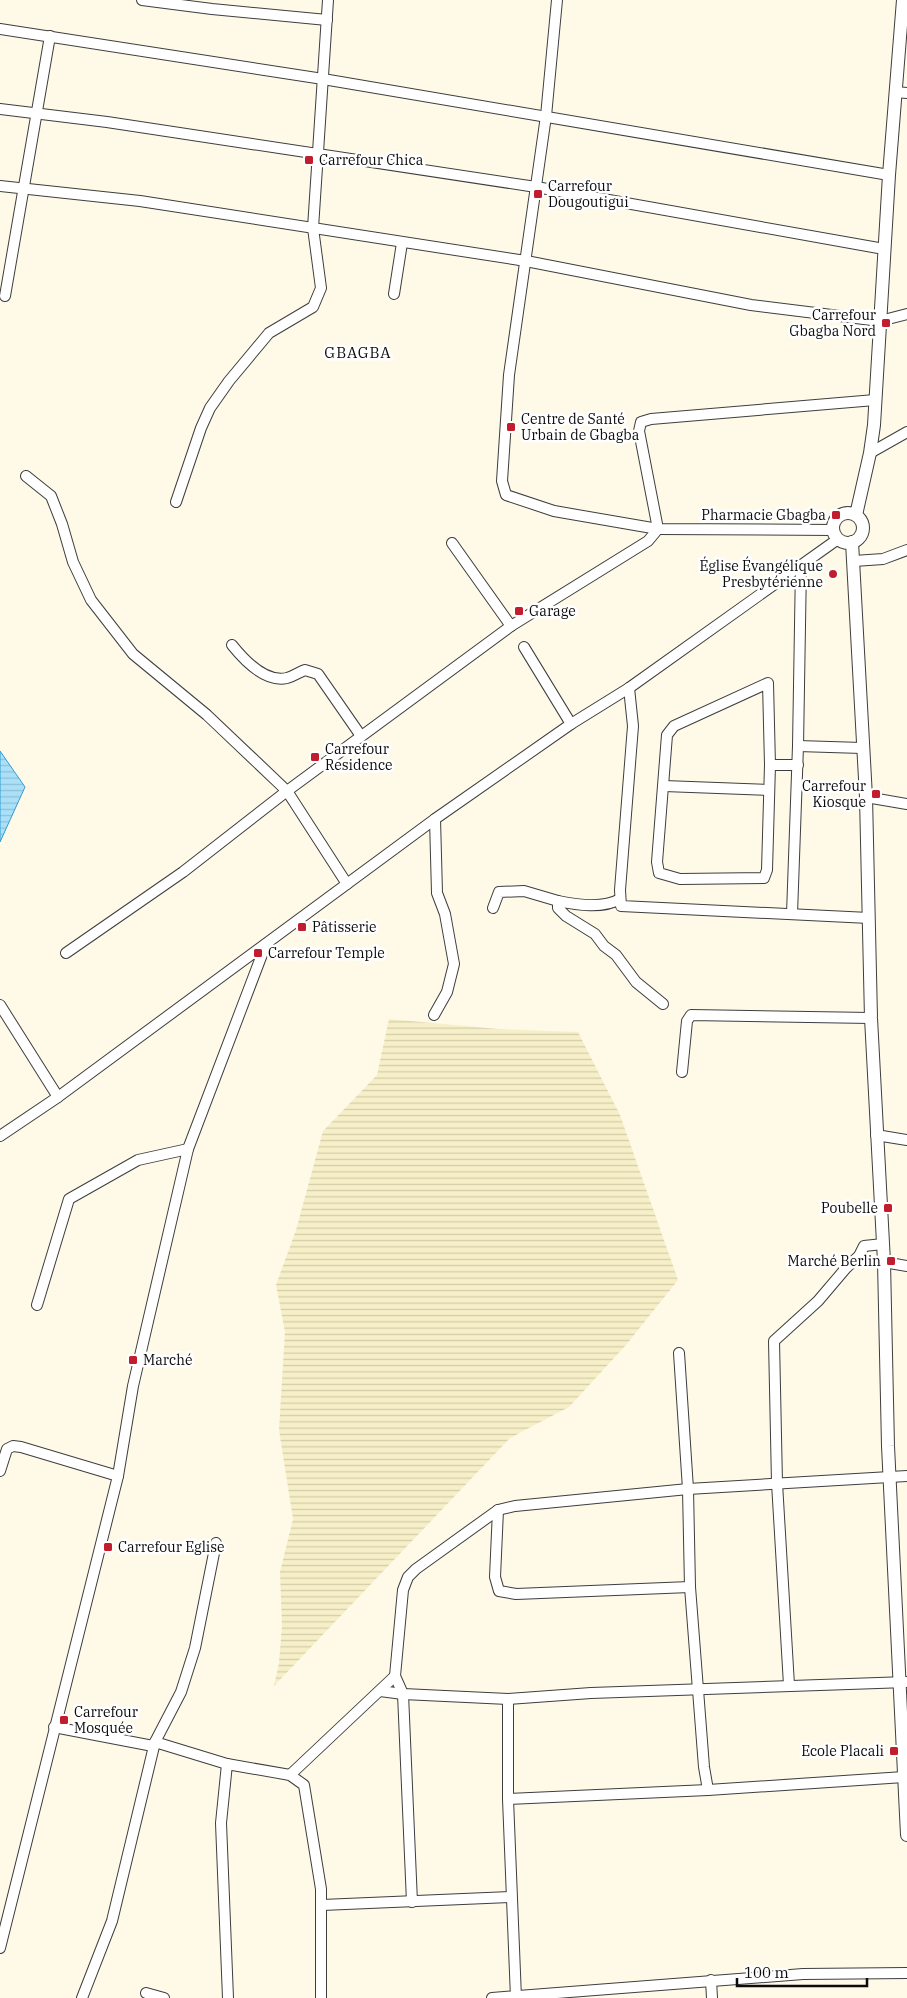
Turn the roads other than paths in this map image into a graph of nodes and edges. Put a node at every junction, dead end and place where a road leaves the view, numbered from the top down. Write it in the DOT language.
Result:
graph roads {
  1 [pos="142,0"];
  2 [pos="328,0"];
  3 [pos="557,0"];
  4 [pos="904,1"];
  5 [pos="327,20"];
  6 [pos="0,29"];
  7 [pos="50,36"];
  8 [pos="323,79"];
  9 [pos="901,93"];
  10 [pos="0,109"];
  11 [pos="37,113"];
  12 [pos="546,116"];
  13 [pos="318,154"];
  14 [pos="889,175"];
  15 [pos="0,186"];
  16 [pos="536,187"];
  17 [pos="24,188"];
  18 [pos="313,228"];
  19 [pos="402,243"];
  20 [pos="884,250"];
  21 [pos="526,261"];
  22 [pos="394,294"];
  23 [pos="5,296"];
  24 [pos="907,314"];
  25 [pos="880,321"];
  26 [pos="875,400"];
  27 [pos="907,432"];
  28 [pos="870,453"];
  29 [pos="26,476"];
  30 [pos="176,502"];
  31 [pos="856,515"];
  32 [pos="658,528"];
  33 [pos="836,534"];
  34 [pos="852,542"];
  35 [pos="452,543"];
  36 [pos="907,550"];
  37 [pos="907,558"];
  38 [pos="883,559"];
  39 [pos="854,561"];
  40 [pos="800,566"];
  41 [pos="511,626"];
  42 [pos="232,645"];
  43 [pos="524,647"];
  44 [pos="629,688"];
  45 [pos="571,724"];
  46 [pos="361,736"];
  47 [pos="798,746"];
  48 [pos="862,748"];
  49 [pos="770,765"];
  50 [pos="798,765"];
  51 [pos="664,786"];
  52 [pos="769,790"];
  53 [pos="287,791"];
  54 [pos="866,797"];
  55 [pos="907,804"];
  56 [pos="435,819"];
  57 [pos="348,884"];
  58 [pos="620,899"];
  59 [pos="558,901"];
  60 [pos="493,908"];
  61 [pos="792,914"];
  62 [pos="869,918"];
  63 [pos="266,944"];
  64 [pos="66,953"];
  65 [pos="663,1004"];
  66 [pos="0,1005"];
  67 [pos="434,1015"];
  68 [pos="871,1018"];
  69 [pos="682,1072"];
  70 [pos="58,1097"];
  71 [pos="876,1135"];
  72 [pos="0,1136"];
  73 [pos="907,1140"];
  74 [pos="188,1149"];
  75 [pos="883,1244"];
  76 [pos="884,1262"];
  77 [pos="907,1266"];
  78 [pos="37,1305"];
  79 [pos="678,1354"];
  80 [pos="0,1471"];
  81 [pos="118,1476"];
  82 [pos="889,1476"];
  83 [pos="907,1476"];
  84 [pos="777,1483"];
  85 [pos="688,1489"];
  86 [pos="498,1510"];
  87 [pos="216,1543"];
  88 [pos="690,1587"];
  89 [pos="396,1676"];
  90 [pos="903,1682"];
  91 [pos="789,1685"];
  92 [pos="698,1689"];
  93 [pos="380,1691"];
  94 [pos="403,1694"];
  95 [pos="508,1699"];
  96 [pos="54,1727"];
  97 [pos="154,1744"];
  98 [pos="227,1764"];
  99 [pos="290,1776"];
  100 [pos="904,1777"];
  101 [pos="708,1790"];
  102 [pos="508,1798"];
  103 [pos="907,1835"];
  104 [pos="511,1897"];
  105 [pos="412,1902"];
  106 [pos="322,1905"];
  107 [pos="0,1948"];
  108 [pos="907,1973"];
  109 [pos="711,1980"];
  110 [pos="146,1993"];
  111 [pos="516,1997"];
  112 [pos="82,1998"];
  113 [pos="164,1998"];
  114 [pos="228,1998"];
  115 [pos="322,1998"];
  116 [pos="492,1998"];
  117 [pos="712,1998"];
  1 -- 5 [label="street"];
  2 -- 5 [label="street"];
  3 -- 12 [label="street"];
  4 -- 9 [label="street"];
  5 -- 8 [label="street"];
  6 -- 7 [label="street"];
  7 -- 8 [label="street"];
  7 -- 11 [label="street"];
  8 -- 12 [label="street"];
  8 -- 13 [label="street"];
  9 -- 14 [label="street"];
  10 -- 11 [label="street"];
  11 -- 13 [label="street"];
  11 -- 17 [label="street"];
  12 -- 14 [label="street"];
  12 -- 16 [label="street"];
  13 -- 16 [label="street"];
  13 -- 18 [label="street"];
  14 -- 20 [label="street"];
  15 -- 17 [label="street"];
  16 -- 20 [label="street"];
  16 -- 21 [label="street"];
  17 -- 18 [label="street"];
  17 -- 23 [label="street"];
  18 -- 19 [label="street"];
  18 -- 30 [label="street"];
  19 -- 21 [label="street"];
  19 -- 22 [label="street"];
  20 -- 25 [label="street"];
  21 -- 25 [label="street"];
  21 -- 32 [label="street"];
  24 -- 25 [label="street"];
  25 -- 26 [label="street"];
  26 -- 28 [label="street"];
  26 -- 32 [label="street"];
  27 -- 28 [label="street"];
  28 -- 31 [label="street"];
  29 -- 53 [label="street"];
  31 -- 33 [label="street"];
  31 -- 34 [label="street"];
  32 -- 33 [label="street"];
  32 -- 41 [label="street"];
  33 -- 34 [label="street"];
  33 -- 40 [label="street"];
  34 -- 39 [label="street"];
  35 -- 41 [label="street"];
  36 -- 38 [label="street"];
  37 -- 38 [label="street"];
  38 -- 39 [label="street"];
  39 -- 48 [label="street"];
  40 -- 44 [label="street"];
  40 -- 47 [label="street"];
  41 -- 46 [label="street"];
  42 -- 46 [label="street"];
  43 -- 45 [label="street"];
  44 -- 45 [label="street"];
  44 -- 58 [label="street"];
  45 -- 56 [label="street"];
  46 -- 53 [label="street"];
  47 -- 48 [label="street"];
  47 -- 50 [label="street"];
  48 -- 54 [label="street"];
  49 -- 50 [label="street"];
  49 -- 51 [label="street"];
  49 -- 52 [label="street"];
  50 -- 61 [label="street"];
  51 -- 52 [label="street"];
  51 -- 52 [label="street"];
  53 -- 57 [label="street"];
  53 -- 64 [label="street"];
  54 -- 55 [label="street"];
  54 -- 62 [label="street"];
  56 -- 57 [label="street"];
  56 -- 67 [label="street"];
  57 -- 63 [label="street"];
  58 -- 59 [label="street"];
  58 -- 61 [label="street"];
  59 -- 60 [label="street"];
  59 -- 65 [label="street"];
  61 -- 62 [label="street"];
  62 -- 68 [label="street"];
  63 -- 70 [label="street"];
  63 -- 74 [label="street"];
  66 -- 70 [label="street"];
  68 -- 69 [label="street"];
  68 -- 71 [label="street"];
  70 -- 72 [label="street"];
  71 -- 73 [label="street"];
  71 -- 75 [label="street"];
  74 -- 78 [label="street"];
  74 -- 81 [label="street"];
  75 -- 76 [label="street"];
  75 -- 84 [label="street"];
  76 -- 77 [label="street"];
  76 -- 82 [label="street"];
  79 -- 85 [label="street"];
  80 -- 81 [label="street"];
  81 -- 96 [label="street"];
  82 -- 83 [label="street"];
  82 -- 84 [label="street"];
  82 -- 90 [label="street"];
  84 -- 85 [label="street"];
  84 -- 91 [label="street"];
  85 -- 86 [label="street"];
  85 -- 88 [label="street"];
  86 -- 88 [label="street"];
  86 -- 89 [label="street"];
  87 -- 97 [label="street"];
  88 -- 92 [label="street"];
  89 -- 93 [label="street"];
  89 -- 94 [label="street"];
  90 -- 91 [label="street"];
  90 -- 100 [label="street"];
  91 -- 92 [label="street"];
  92 -- 95 [label="street"];
  92 -- 101 [label="street"];
  93 -- 94 [label="street"];
  93 -- 99 [label="street"];
  94 -- 95 [label="street"];
  94 -- 105 [label="street"];
  95 -- 102 [label="street"];
  96 -- 97 [label="street"];
  96 -- 107 [label="street"];
  97 -- 98 [label="street"];
  97 -- 112 [label="street"];
  98 -- 99 [label="street"];
  98 -- 114 [label="street"];
  99 -- 106 [label="street"];
  100 -- 101 [label="street"];
  100 -- 103 [label="street"];
  101 -- 102 [label="street"];
  102 -- 104 [label="street"];
  104 -- 105 [label="street"];
  104 -- 111 [label="street"];
  105 -- 106 [label="street"];
  106 -- 115 [label="street"];
  108 -- 109 [label="street"];
  109 -- 111 [label="street"];
  109 -- 117 [label="street"];
  110 -- 113 [label="street"];
  111 -- 116 [label="street"];
}
